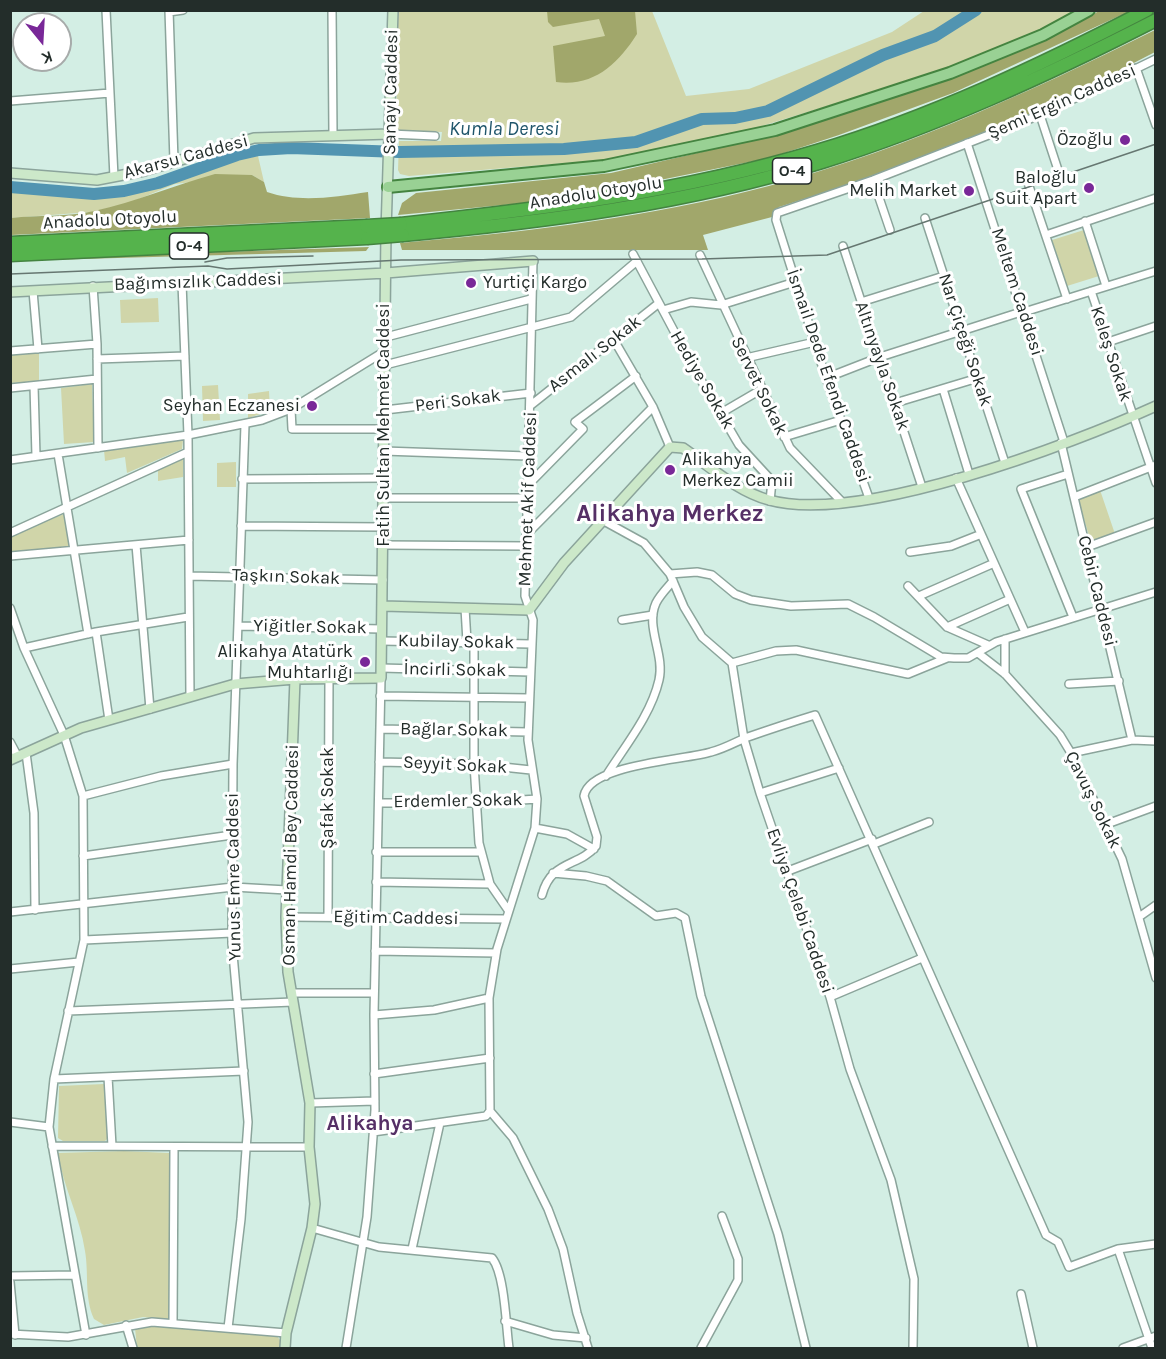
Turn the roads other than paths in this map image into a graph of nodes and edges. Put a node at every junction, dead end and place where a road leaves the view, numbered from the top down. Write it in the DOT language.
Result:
graph roads {
  1 [pos="106,10"];
  2 [pos="183,10"];
  3 [pos="332,10"];
  4 [pos="393,10"];
  5 [pos="1089,10"];
  6 [pos="1147,10"];
  7 [pos="169,11"];
  8 [pos="1155,20"];
  9 [pos="1155,59"];
  10 [pos="1136,68"];
  11 [pos="110,93"];
  12 [pos="10,100"];
  13 [pos="1040,115"];
  14 [pos="1155,125"];
  15 [pos="333,134"];
  16 [pos="435,136"];
  17 [pos="390,138"];
  18 [pos="967,143"];
  19 [pos="174,161"];
  20 [pos="1059,172"];
  21 [pos="10,173"];
  22 [pos="389,173"];
  23 [pos="114,177"];
  24 [pos="873,180"];
  25 [pos="1028,183"];
  26 [pos="388,187"];
  27 [pos="1155,198"];
  28 [pos="925,218"];
  29 [pos="1085,221"];
  30 [pos="402,230"];
  31 [pos="890,230"];
  32 [pos="366,232"];
  33 [pos="1046,235"];
  34 [pos="10,243"];
  35 [pos="843,246"];
  36 [pos="10,255"];
  37 [pos="700,255"];
  38 [pos="533,261"];
  39 [pos="1155,271"];
  40 [pos="386,273"];
  41 [pos="944,276"];
  42 [pos="795,282"];
  43 [pos="182,283"];
  44 [pos="93,286"];
  45 [pos="1106,286"];
  46 [pos="33,291"];
  47 [pos="1091,291"];
  48 [pos="10,292"];
  49 [pos="531,299"];
  50 [pos="1067,299"];
  51 [pos="861,302"];
  52 [pos="721,305"];
  53 [pos="661,307"];
  54 [pos="1024,311"];
  55 [pos="1155,326"];
  56 [pos="531,328"];
  57 [pos="962,331"];
  58 [pos="386,337"];
  59 [pos="614,340"];
  60 [pos="815,342"];
  61 [pos="1108,342"];
  62 [pos="97,344"];
  63 [pos="38,349"];
  64 [pos="10,351"];
  65 [pos="385,351"];
  66 [pos="184,356"];
  67 [pos="880,357"];
  68 [pos="746,358"];
  69 [pos="98,359"];
  70 [pos="385,365"];
  71 [pos="636,376"];
  72 [pos="826,378"];
  73 [pos="978,378"];
  74 [pos="97,379"];
  75 [pos="34,386"];
  76 [pos="10,388"];
  77 [pos="762,389"];
  78 [pos="942,389"];
  79 [pos="531,393"];
  80 [pos="895,403"];
  81 [pos="531,405"];
  82 [pos="1155,406"];
  83 [pos="652,407"];
  84 [pos="291,408"];
  85 [pos="385,410"];
  86 [pos="721,413"];
  87 [pos="1131,416"];
  88 [pos="841,420"];
  89 [pos="245,425"];
  90 [pos="385,429"];
  91 [pos="188,435"];
  92 [pos="784,437"];
  93 [pos="1063,443"];
  94 [pos="670,447"];
  95 [pos="98,448"];
  96 [pos="188,452"];
  97 [pos="384,452"];
  98 [pos="58,454"];
  99 [pos="36,456"];
  100 [pos="527,456"];
  101 [pos="10,459"];
  102 [pos="1005,463"];
  103 [pos="1153,466"];
  104 [pos="969,474"];
  105 [pos="1068,474"];
  106 [pos="242,478"];
  107 [pos="384,478"];
  108 [pos="956,478"];
  109 [pos="1155,483"];
  110 [pos="527,486"];
  111 [pos="922,487"];
  112 [pos="1074,497"];
  113 [pos="384,498"];
  114 [pos="526,498"];
  115 [pos="869,498"];
  116 [pos="770,501"];
  117 [pos="842,502"];
  118 [pos="67,510"];
  119 [pos="604,521"];
  120 [pos="1155,522"];
  121 [pos="241,526"];
  122 [pos="384,527"];
  123 [pos="10,533"];
  124 [pos="526,535"];
  125 [pos="979,535"];
  126 [pos="189,540"];
  127 [pos="136,545"];
  128 [pos="383,545"];
  129 [pos="526,546"];
  130 [pos="1087,547"];
  131 [pos="74,550"];
  132 [pos="910,552"];
  133 [pos="10,556"];
  134 [pos="992,564"];
  135 [pos="239,575"];
  136 [pos="189,576"];
  137 [pos="672,577"];
  138 [pos="383,580"];
  139 [pos="908,586"];
  140 [pos="1155,592"];
  141 [pos="919,596"];
  142 [pos="1008,600"];
  143 [pos="383,606"];
  144 [pos="10,608"];
  145 [pos="465,608"];
  146 [pos="529,610"];
  147 [pos="1102,610"];
  148 [pos="653,615"];
  149 [pos="188,617"];
  150 [pos="1073,618"];
  151 [pos="622,620"];
  152 [pos="141,624"];
  153 [pos="238,626"];
  154 [pos="947,627"];
  155 [pos="382,629"];
  156 [pos="96,632"];
  157 [pos="1024,632"];
  158 [pos="88,634"];
  159 [pos="1005,639"];
  160 [pos="382,640"];
  161 [pos="470,642"];
  162 [pos="531,644"];
  163 [pos="988,645"];
  164 [pos="24,648"];
  165 [pos="978,653"];
  166 [pos="947,658"];
  167 [pos="732,663"];
  168 [pos="474,670"];
  169 [pos="530,672"];
  170 [pos="381,673"];
  171 [pos="1005,674"];
  172 [pos="329,678"];
  173 [pos="295,679"];
  174 [pos="1119,681"];
  175 [pos="235,684"];
  176 [pos="1070,684"];
  177 [pos="380,696"];
  178 [pos="190,697"];
  179 [pos="475,697"];
  180 [pos="529,698"];
  181 [pos="150,709"];
  182 [pos="109,720"];
  183 [pos="380,729"];
  184 [pos="474,730"];
  185 [pos="528,732"];
  186 [pos="64,735"];
  187 [pos="744,739"];
  188 [pos="1132,740"];
  189 [pos="1155,741"];
  190 [pos="10,742"];
  191 [pos="1071,753"];
  192 [pos="18,756"];
  193 [pos="380,762"];
  194 [pos="233,764"];
  195 [pos="474,764"];
  196 [pos="839,768"];
  197 [pos="531,770"];
  198 [pos="606,776"];
  199 [pos="760,793"];
  200 [pos="83,796"];
  201 [pos="537,799"];
  202 [pos="379,803"];
  203 [pos="476,803"];
  204 [pos="1155,806"];
  205 [pos="929,822"];
  206 [pos="1107,824"];
  207 [pos="535,828"];
  208 [pos="232,835"];
  209 [pos="873,842"];
  210 [pos="594,849"];
  211 [pos="376,852"];
  212 [pos="481,852"];
  213 [pos="83,856"];
  214 [pos="788,871"];
  215 [pos="553,873"];
  216 [pos="376,882"];
  217 [pos="490,884"];
  218 [pos="233,887"];
  219 [pos="287,890"];
  220 [pos="542,895"];
  221 [pos="84,905"];
  222 [pos="1155,905"];
  223 [pos="35,910"];
  224 [pos="508,910"];
  225 [pos="10,912"];
  226 [pos="286,916"];
  227 [pos="328,917"];
  228 [pos="1139,917"];
  229 [pos="375,918"];
  230 [pos="506,919"];
  231 [pos="232,933"];
  232 [pos="84,940"];
  233 [pos="375,951"];
  234 [pos="496,953"];
  235 [pos="922,958"];
  236 [pos="79,962"];
  237 [pos="10,969"];
  238 [pos="1155,978"];
  239 [pos="374,993"];
  240 [pos="830,997"];
  241 [pos="292,998"];
  242 [pos="489,998"];
  243 [pos="239,1004"];
  244 [pos="68,1011"];
  245 [pos="374,1015"];
  246 [pos="490,1058"];
  247 [pos="244,1071"];
  248 [pos="374,1074"];
  249 [pos="108,1077"];
  250 [pos="54,1079"];
  251 [pos="375,1101"];
  252 [pos="310,1103"];
  253 [pos="490,1111"];
  254 [pos="10,1122"];
  255 [pos="440,1123"];
  256 [pos="49,1127"];
  257 [pos="373,1132"];
  258 [pos="52,1146"];
  259 [pos="112,1146"];
  260 [pos="247,1146"];
  261 [pos="309,1147"];
  262 [pos="174,1148"];
  263 [pos="722,1216"];
  264 [pos="312,1228"];
  265 [pos="363,1244"];
  266 [pos="1155,1244"];
  267 [pos="412,1249"];
  268 [pos="1118,1249"];
  269 [pos="75,1275"];
  270 [pos="10,1276"];
  271 [pos="10,1282"];
  272 [pos="1021,1294"];
  273 [pos="505,1322"];
  274 [pos="173,1323"];
  275 [pos="126,1325"];
  276 [pos="228,1328"];
  277 [pos="286,1333"];
  278 [pos="13,1334"];
  279 [pos="86,1335"];
  280 [pos="1152,1337"];
  281 [pos="586,1338"];
  282 [pos="133,1348"];
  283 [pos="285,1348"];
  284 [pos="346,1348"];
  285 [pos="509,1348"];
  286 [pos="588,1348"];
  287 [pos="701,1348"];
  288 [pos="806,1348"];
  289 [pos="913,1348"];
  290 [pos="1033,1348"];
  291 [pos="1122,1348"];
  292 [pos="1152,1348"];
  1 -- 11 [label="street"];
  2 -- 7 [label="street"];
  3 -- 15 [label="street"];
  4 -- 17 [label="street, Sanayi Caddesi"];
  5 -- 26 [label="main road"];
  6 -- 30 [label="highway, Anadolu Otoyolu / O-4"];
  7 -- 19 [label="street"];
  8 -- 30 [label="highway, Anadolu Otoyolu / O-4"];
  9 -- 10 [label="street, Şemi Ergin Caddesi"];
  10 -- 13 [label="street, Şemi Ergin Caddesi"];
  10 -- 14 [label="street"];
  11 -- 12 [label="street"];
  11 -- 23 [label="street"];
  13 -- 18 [label="street, Şemi Ergin Caddesi"];
  13 -- 20 [label="street"];
  15 -- 17 [label="street, Akarsu Caddesi"];
  15 -- 19 [label="street, Akarsu Caddesi"];
  16 -- 17 [label="street, Akarsu Caddesi"];
  17 -- 22 [label="street, Sanayi Caddesi"];
  18 -- 24 [label="street, Şemi Ergin Caddesi"];
  18 -- 54 [label="street, Meltem Caddesi"];
  19 -- 23 [label="street, Akarsu Caddesi"];
  21 -- 23 [label="street, Akarsu Caddesi"];
  22 -- 26 [label="street, Fatih Sultan Mehmet Caddesi"];
  24 -- 31 [label="street"];
  24 -- 42 [label="street, İsmail Dede Efendi Caddesi"];
  25 -- 33 [label="street"];
  26 -- 40 [label="street, Fatih Sultan Mehmet Caddesi"];
  27 -- 29 [label="street"];
  28 -- 41 [label="street, Nar Çiçeği Sokak"];
  29 -- 33 [label="street"];
  29 -- 45 [label="street"];
  30 -- 32 [label="highway, Anadolu Otoyolu / O-4, bridge"];
  32 -- 34 [label="highway, Anadolu Otoyolu / O-4"];
  32 -- 36 [label="highway, Anadolu Otoyolu / O-4"];
  33 -- 50 [label="street"];
  35 -- 51 [label="street, Altınyayla Sokak"];
  37 -- 52 [label="street, Servet Sokak"];
  38 -- 40 [label="street, Bağımsızlık Caddesi"];
  38 -- 49 [label="street, Mehmet Akif Caddesi"];
  39 -- 45 [label="street"];
  40 -- 43 [label="street, Bağımsızlık Caddesi"];
  40 -- 58 [label="street, Fatih Sultan Mehmet Caddesi"];
  41 -- 51 [label="street"];
  41 -- 57 [label="street, Nar Çiçeği Sokak"];
  42 -- 52 [label="street"];
  42 -- 60 [label="street, İsmail Dede Efendi Caddesi"];
  43 -- 44 [label="street, Bağımsızlık Caddesi"];
  43 -- 66 [label="street"];
  44 -- 46 [label="street, Bağımsızlık Caddesi"];
  44 -- 62 [label="street"];
  45 -- 47 [label="street"];
  46 -- 48 [label="street, Bağımsızlık Caddesi"];
  46 -- 63 [label="street"];
  47 -- 50 [label="street"];
  47 -- 61 [label="street, Keleş Sokak"];
  49 -- 56 [label="street, Mehmet Akif Caddesi"];
  49 -- 58 [label="street"];
  50 -- 54 [label="street"];
  51 -- 67 [label="street, Altınyayla Sokak"];
  52 -- 53 [label="street"];
  52 -- 68 [label="street, Servet Sokak"];
  53 -- 56 [label="street, Hediye Sokak"];
  53 -- 59 [label="street, Asmalı Sokak"];
  53 -- 86 [label="street, Hediye Sokak"];
  54 -- 57 [label="street"];
  54 -- 93 [label="street, Meltem Caddesi"];
  55 -- 61 [label="street"];
  56 -- 70 [label="street"];
  56 -- 79 [label="street, Mehmet Akif Caddesi"];
  57 -- 67 [label="street"];
  57 -- 73 [label="street, Nar Çiçeği Sokak"];
  58 -- 65 [label="street, Fatih Sultan Mehmet Caddesi"];
  59 -- 71 [label="street"];
  59 -- 81 [label="street, Asmalı Sokak"];
  60 -- 68 [label="street"];
  60 -- 72 [label="street, İsmail Dede Efendi Caddesi"];
  61 -- 87 [label="street, Keleş Sokak"];
  62 -- 63 [label="street"];
  62 -- 69 [label="street"];
  63 -- 64 [label="street"];
  65 -- 70 [label="street, Fatih Sultan Mehmet Caddesi"];
  65 -- 84 [label="street"];
  66 -- 69 [label="street"];
  66 -- 91 [label="street"];
  67 -- 72 [label="street"];
  67 -- 80 [label="street, Altınyayla Sokak"];
  68 -- 77 [label="street, Servet Sokak"];
  69 -- 74 [label="street"];
  70 -- 85 [label="street, Fatih Sultan Mehmet Caddesi"];
  71 -- 83 [label="street"];
  71 -- 110 [label="street"];
  72 -- 88 [label="street, İsmail Dede Efendi Caddesi"];
  73 -- 78 [label="street"];
  73 -- 102 [label="street, Nar Çiçeği Sokak"];
  74 -- 75 [label="street"];
  74 -- 95 [label="street"];
  75 -- 76 [label="street"];
  75 -- 99 [label="street"];
  77 -- 86 [label="street"];
  77 -- 92 [label="street, Servet Sokak"];
  78 -- 80 [label="street"];
  78 -- 104 [label="street"];
  79 -- 81 [label="street, Mehmet Akif Caddesi"];
  79 -- 85 [label="street, Peri Sokak"];
  80 -- 111 [label="street, Altınyayla Sokak"];
  81 -- 100 [label="street, Mehmet Akif Caddesi"];
  82 -- 87 [label="street"];
  83 -- 94 [label="street"];
  83 -- 124 [label="street"];
  84 -- 89 [label="street"];
  84 -- 90 [label="street"];
  85 -- 90 [label="street, Fatih Sultan Mehmet Caddesi"];
  86 -- 116 [label="street, Hediye Sokak"];
  87 -- 93 [label="street"];
  87 -- 103 [label="street, Keleş Sokak"];
  88 -- 92 [label="street"];
  88 -- 115 [label="street, İsmail Dede Efendi Caddesi"];
  89 -- 91 [label="street"];
  89 -- 106 [label="street, Yunus Emre Caddesi"];
  90 -- 97 [label="street, Fatih Sultan Mehmet Caddesi"];
  91 -- 95 [label="street"];
  91 -- 96 [label="street"];
  92 -- 117 [label="street, Servet Sokak"];
  93 -- 102 [label="street"];
  93 -- 105 [label="street, Cebir Caddesi"];
  94 -- 116 [label="street"];
  94 -- 119 [label="street"];
  95 -- 98 [label="street"];
  96 -- 118 [label="street"];
  96 -- 126 [label="street"];
  97 -- 100 [label="street"];
  97 -- 107 [label="street, Fatih Sultan Mehmet Caddesi"];
  98 -- 99 [label="street"];
  98 -- 118 [label="street"];
  99 -- 101 [label="street"];
  100 -- 110 [label="street, Mehmet Akif Caddesi"];
  102 -- 104 [label="street"];
  103 -- 109 [label="street, Keleş Sokak"];
  103 -- 112 [label="street"];
  104 -- 108 [label="street"];
  105 -- 112 [label="street, Cebir Caddesi"];
  105 -- 150 [label="street"];
  106 -- 107 [label="street"];
  106 -- 121 [label="street, Yunus Emre Caddesi"];
  107 -- 113 [label="street, Fatih Sultan Mehmet Caddesi"];
  108 -- 111 [label="street"];
  108 -- 125 [label="street"];
  110 -- 114 [label="street, Mehmet Akif Caddesi"];
  111 -- 115 [label="street"];
  112 -- 130 [label="street, Cebir Caddesi"];
  113 -- 114 [label="street"];
  113 -- 122 [label="street, Fatih Sultan Mehmet Caddesi"];
  114 -- 124 [label="street, Mehmet Akif Caddesi"];
  115 -- 117 [label="street"];
  116 -- 117 [label="street"];
  118 -- 123 [label="street"];
  118 -- 131 [label="street"];
  119 -- 137 [label="street"];
  119 -- 146 [label="street"];
  120 -- 130 [label="street"];
  121 -- 122 [label="street"];
  121 -- 135 [label="street, Yunus Emre Caddesi"];
  122 -- 128 [label="street, Fatih Sultan Mehmet Caddesi"];
  124 -- 129 [label="street, Mehmet Akif Caddesi"];
  125 -- 132 [label="street"];
  125 -- 134 [label="street"];
  126 -- 127 [label="street"];
  126 -- 136 [label="street"];
  127 -- 131 [label="street"];
  127 -- 152 [label="street"];
  128 -- 129 [label="street"];
  128 -- 138 [label="street, Fatih Sultan Mehmet Caddesi"];
  129 -- 146 [label="street, Mehmet Akif Caddesi"];
  130 -- 147 [label="street, Cebir Caddesi"];
  131 -- 133 [label="street"];
  131 -- 158 [label="street"];
  134 -- 141 [label="street"];
  134 -- 142 [label="street"];
  135 -- 136 [label="street, Taşkın Sokak"];
  135 -- 138 [label="street, Taşkın Sokak"];
  135 -- 153 [label="street, Yunus Emre Caddesi"];
  136 -- 149 [label="street"];
  137 -- 148 [label="street"];
  137 -- 166 [label="street"];
  137 -- 167 [label="street"];
  138 -- 143 [label="street, Fatih Sultan Mehmet Caddesi"];
  139 -- 141 [label="street"];
  140 -- 147 [label="street"];
  141 -- 154 [label="street"];
  142 -- 154 [label="street"];
  142 -- 157 [label="street"];
  143 -- 145 [label="street"];
  143 -- 155 [label="street, Fatih Sultan Mehmet Caddesi"];
  144 -- 164 [label="street"];
  145 -- 146 [label="street"];
  145 -- 161 [label="street"];
  146 -- 162 [label="street, Mehmet Akif Caddesi"];
  147 -- 150 [label="street"];
  147 -- 174 [label="street, Cebir Caddesi"];
  148 -- 151 [label="street"];
  148 -- 198 [label="street"];
  149 -- 152 [label="street"];
  149 -- 178 [label="street"];
  150 -- 157 [label="street"];
  152 -- 156 [label="street"];
  152 -- 181 [label="street"];
  153 -- 155 [label="street, Yiğitler Sokak"];
  153 -- 175 [label="street, Yunus Emre Caddesi"];
  154 -- 163 [label="street"];
  155 -- 160 [label="street, Fatih Sultan Mehmet Caddesi"];
  156 -- 158 [label="street"];
  156 -- 182 [label="street"];
  157 -- 159 [label="street"];
  158 -- 164 [label="street"];
  159 -- 163 [label="street"];
  159 -- 171 [label="street"];
  160 -- 161 [label="street, Kubilay Sokak"];
  160 -- 170 [label="street, Fatih Sultan Mehmet Caddesi"];
  161 -- 162 [label="street, Kubilay Sokak"];
  161 -- 168 [label="street"];
  162 -- 169 [label="street, Mehmet Akif Caddesi"];
  163 -- 165 [label="street"];
  164 -- 186 [label="street"];
  165 -- 166 [label="street"];
  165 -- 171 [label="street, Çavuş Sokak"];
  166 -- 167 [label="street"];
  167 -- 187 [label="street, Evliya Çelebi Caddesi"];
  168 -- 169 [label="street, İncirli Sokak"];
  168 -- 170 [label="street, İncirli Sokak"];
  168 -- 179 [label="street"];
  169 -- 180 [label="street, Mehmet Akif Caddesi"];
  170 -- 172 [label="street"];
  170 -- 177 [label="street"];
  171 -- 191 [label="street, Çavuş Sokak"];
  172 -- 173 [label="street"];
  172 -- 227 [label="street, Şafak Sokak"];
  173 -- 175 [label="street"];
  173 -- 219 [label="street, Osman Hamdi Bey Caddesi"];
  174 -- 176 [label="street"];
  174 -- 188 [label="street, Cebir Caddesi"];
  175 -- 178 [label="street"];
  175 -- 194 [label="street, Yunus Emre Caddesi"];
  177 -- 179 [label="street"];
  177 -- 183 [label="street"];
  178 -- 181 [label="street"];
  179 -- 180 [label="street"];
  179 -- 184 [label="street"];
  180 -- 185 [label="street, Mehmet Akif Caddesi"];
  181 -- 182 [label="street"];
  182 -- 186 [label="street"];
  183 -- 184 [label="street, Bağlar Sokak"];
  183 -- 193 [label="street"];
  184 -- 185 [label="street, Bağlar Sokak"];
  184 -- 195 [label="street"];
  185 -- 197 [label="street, Mehmet Akif Caddesi"];
  186 -- 192 [label="street"];
  186 -- 200 [label="street"];
  187 -- 196 [label="street"];
  187 -- 198 [label="street"];
  187 -- 199 [label="street, Evliya Çelebi Caddesi"];
  188 -- 189 [label="street"];
  188 -- 191 [label="street"];
  190 -- 192 [label="street"];
  191 -- 206 [label="street, Çavuş Sokak"];
  192 -- 223 [label="street"];
  193 -- 195 [label="street, Seyyit Sokak"];
  193 -- 202 [label="street"];
  194 -- 200 [label="street"];
  194 -- 208 [label="street, Yunus Emre Caddesi"];
  195 -- 197 [label="street, Seyyit Sokak"];
  195 -- 203 [label="street"];
  196 -- 199 [label="street"];
  196 -- 209 [label="street"];
  197 -- 201 [label="street, Mehmet Akif Caddesi"];
  198 -- 210 [label="street"];
  199 -- 214 [label="street, Evliya Çelebi Caddesi"];
  200 -- 213 [label="street"];
  201 -- 203 [label="street, Erdemler Sokak"];
  201 -- 207 [label="street, Mehmet Akif Caddesi"];
  202 -- 203 [label="street, Erdemler Sokak"];
  202 -- 211 [label="street"];
  203 -- 212 [label="street"];
  204 -- 206 [label="street"];
  205 -- 209 [label="street"];
  206 -- 228 [label="street, Çavuş Sokak"];
  207 -- 210 [label="street"];
  207 -- 224 [label="street, Mehmet Akif Caddesi"];
  208 -- 213 [label="street"];
  208 -- 218 [label="street, Yunus Emre Caddesi"];
  209 -- 214 [label="street"];
  209 -- 235 [label="street"];
  210 -- 215 [label="street"];
  211 -- 212 [label="street"];
  211 -- 216 [label="street"];
  212 -- 217 [label="street"];
  213 -- 221 [label="street"];
  214 -- 240 [label="street, Evliya Çelebi Caddesi"];
  215 -- 220 [label="street"];
  215 -- 288 [label="street"];
  216 -- 217 [label="street"];
  216 -- 229 [label="street"];
  217 -- 224 [label="street"];
  218 -- 219 [label="street"];
  218 -- 221 [label="street"];
  218 -- 231 [label="street, Yunus Emre Caddesi"];
  219 -- 226 [label="street, Osman Hamdi Bey Caddesi"];
  221 -- 223 [label="street"];
  221 -- 232 [label="street"];
  222 -- 228 [label="street"];
  223 -- 225 [label="street"];
  224 -- 230 [label="street, Mehmet Akif Caddesi"];
  226 -- 227 [label="street, Eğitim Caddesi"];
  226 -- 241 [label="street, Osman Hamdi Bey Caddesi"];
  227 -- 229 [label="street, Eğitim Caddesi"];
  228 -- 238 [label="street, Çavuş Sokak"];
  229 -- 230 [label="street, Eğitim Caddesi"];
  229 -- 233 [label="street"];
  230 -- 234 [label="street, Mehmet Akif Caddesi"];
  231 -- 232 [label="street"];
  231 -- 243 [label="street, Yunus Emre Caddesi"];
  232 -- 236 [label="street"];
  233 -- 234 [label="street"];
  233 -- 239 [label="street"];
  234 -- 242 [label="street, Mehmet Akif Caddesi"];
  235 -- 240 [label="street"];
  235 -- 268 [label="street"];
  236 -- 237 [label="street"];
  236 -- 244 [label="street"];
  239 -- 241 [label="street"];
  239 -- 245 [label="street"];
  240 -- 289 [label="street, Evliya Çelebi Caddesi"];
  241 -- 243 [label="street"];
  241 -- 252 [label="street, Osman Hamdi Bey Caddesi"];
  242 -- 245 [label="street"];
  242 -- 246 [label="street, Mehmet Akif Caddesi"];
  243 -- 244 [label="street"];
  243 -- 247 [label="street, Yunus Emre Caddesi"];
  244 -- 250 [label="street"];
  245 -- 248 [label="street"];
  246 -- 248 [label="street"];
  246 -- 253 [label="street, Mehmet Akif Caddesi"];
  247 -- 249 [label="street"];
  247 -- 260 [label="street, Yunus Emre Caddesi"];
  248 -- 251 [label="street"];
  249 -- 250 [label="street"];
  249 -- 259 [label="street"];
  250 -- 256 [label="street"];
  251 -- 252 [label="street"];
  251 -- 257 [label="street"];
  252 -- 261 [label="street, Osman Hamdi Bey Caddesi"];
  253 -- 255 [label="street"];
  253 -- 281 [label="street"];
  254 -- 256 [label="street"];
  255 -- 257 [label="street"];
  255 -- 267 [label="street"];
  256 -- 258 [label="street"];
  257 -- 265 [label="street"];
  258 -- 259 [label="street"];
  258 -- 269 [label="street"];
  259 -- 262 [label="street"];
  260 -- 261 [label="street"];
  260 -- 262 [label="street"];
  260 -- 276 [label="street, Yunus Emre Caddesi"];
  261 -- 264 [label="street, Osman Hamdi Bey Caddesi"];
  262 -- 274 [label="street"];
  263 -- 287 [label="street"];
  264 -- 265 [label="street"];
  264 -- 277 [label="street, Osman Hamdi Bey Caddesi"];
  265 -- 267 [label="street"];
  265 -- 284 [label="street"];
  266 -- 268 [label="street"];
  267 -- 273 [label="street"];
  268 -- 280 [label="street"];
  269 -- 270 [label="street"];
  269 -- 279 [label="street"];
  271 -- 278 [label="street"];
  272 -- 290 [label="street"];
  273 -- 281 [label="street"];
  273 -- 285 [label="street"];
  274 -- 275 [label="street"];
  274 -- 276 [label="street"];
  275 -- 279 [label="street"];
  275 -- 282 [label="street"];
  276 -- 277 [label="street"];
  277 -- 283 [label="street, Osman Hamdi Bey Caddesi"];
  278 -- 279 [label="street"];
  280 -- 291 [label="street"];
  280 -- 292 [label="street"];
  281 -- 286 [label="street"];
}
